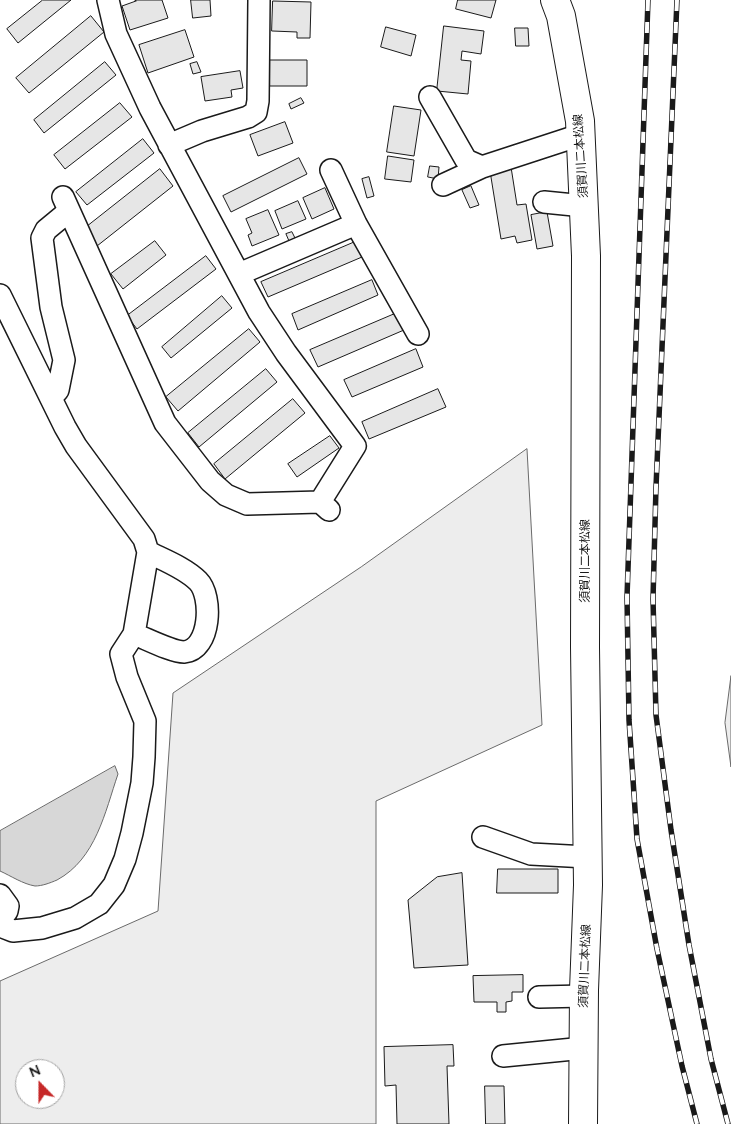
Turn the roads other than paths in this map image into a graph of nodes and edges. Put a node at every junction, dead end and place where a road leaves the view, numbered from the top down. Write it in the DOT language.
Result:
graph roads {
  1 [pos="108,0"];
  2 [pos="259,0"];
  3 [pos="555,0"];
  4 [pos="430,97"];
  5 [pos="580,135"];
  6 [pos="169,145"];
  7 [pos="482,167"];
  8 [pos="331,170"];
  9 [pos="443,185"];
  10 [pos="544,202"];
  11 [pos="584,206"];
  12 [pos="356,224"];
  13 [pos="239,274"];
  14 [pos="0,295"];
  15 [pos="418,334"];
  16 [pos="51,398"];
  17 [pos="148,552"];
  18 [pos="134,634"];
  19 [pos="484,837"];
  20 [pos="587,857"];
  21 [pos="0,895"];
  22 [pos="0,921"];
  23 [pos="0,926"];
  24 [pos="584,996"];
  25 [pos="539,997"];
  26 [pos="584,1048"];
  27 [pos="503,1056"];
  28 [pos="583,1124"];
  1 -- 6 [label="street"];
  2 -- 6 [label="street"];
  3 -- 5 [label="main road, 須賀川二本松線"];
  4 -- 7 [label="street"];
  5 -- 7 [label="street"];
  5 -- 11 [label="main road, 須賀川二本松線"];
  6 -- 13 [label="street"];
  7 -- 9 [label="street"];
  8 -- 12 [label="street"];
  10 -- 11 [label="street"];
  11 -- 20 [label="main road, 須賀川二本松線"];
  12 -- 13 [label="street"];
  12 -- 15 [label="street"];
  13 -- 16 [label="street"];
  14 -- 16 [label="street"];
  16 -- 17 [label="street"];
  17 -- 18 [label="street"];
  17 -- 18 [label="street"];
  18 -- 23 [label="street"];
  19 -- 20 [label="street"];
  20 -- 24 [label="main road, 須賀川二本松線"];
  21 -- 22 [label="street"];
  24 -- 25 [label="street"];
  24 -- 26 [label="main road, 須賀川二本松線"];
  26 -- 27 [label="street"];
  26 -- 28 [label="main road, 須賀川二本松線"];
}
